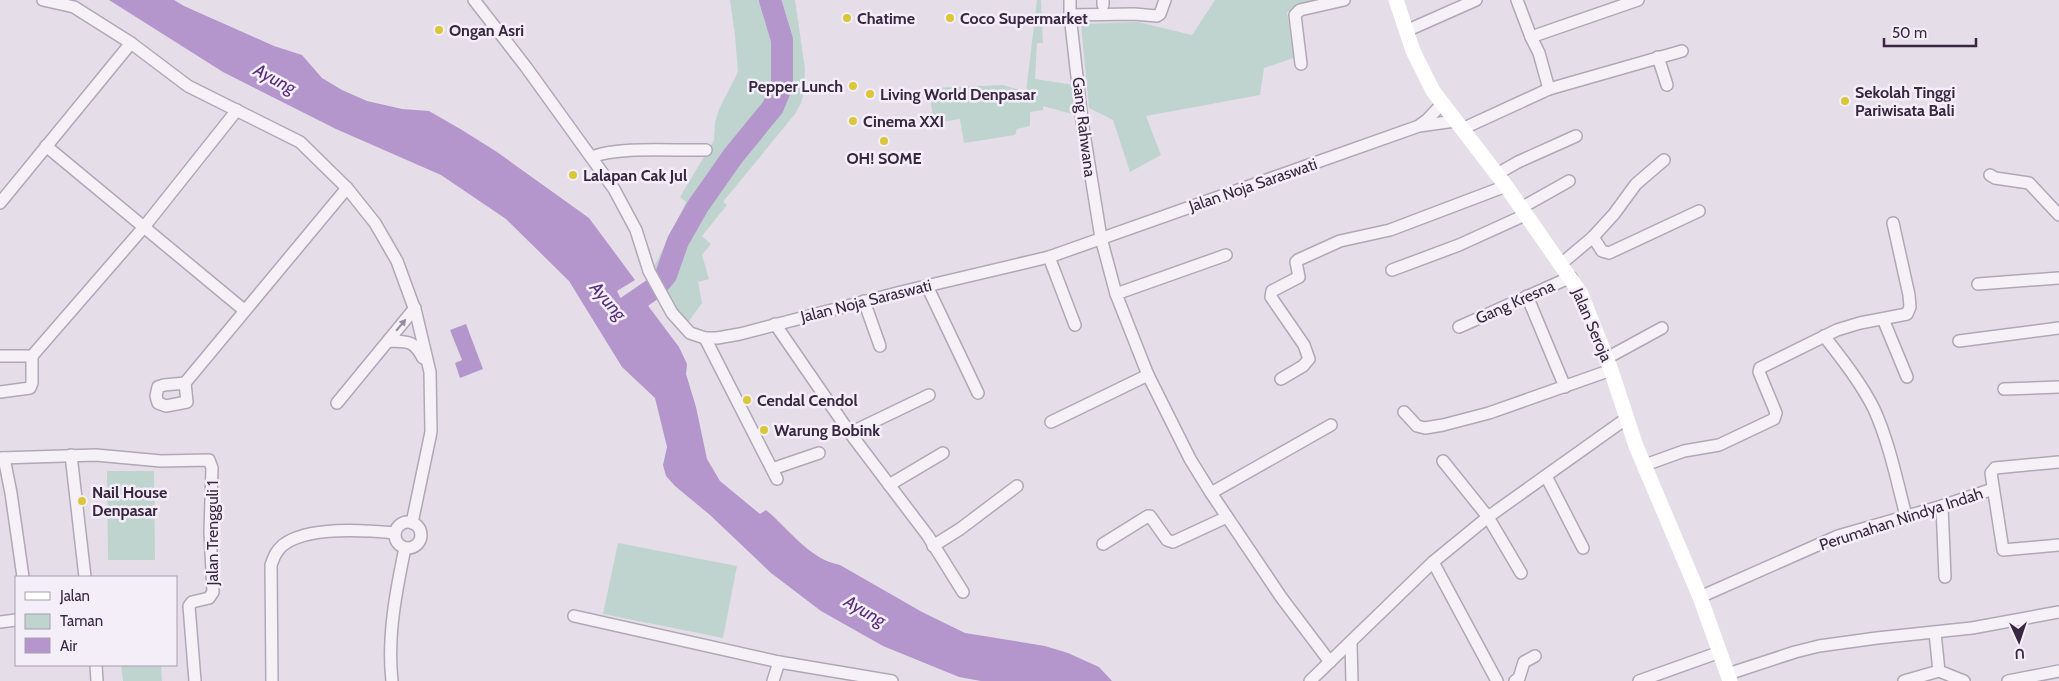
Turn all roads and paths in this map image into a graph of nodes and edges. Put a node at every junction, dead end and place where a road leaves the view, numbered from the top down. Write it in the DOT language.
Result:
graph roads {
  1 [pos="43,0"];
  2 [pos="474,0"];
  3 [pos="1070,0"];
  4 [pos="1165,0"];
  5 [pos="1344,0"];
  6 [pos="1396,0"];
  7 [pos="1476,0"];
  8 [pos="1517,0"];
  9 [pos="1638,0"];
  10 [pos="1070,15"];
  11 [pos="1406,31"];
  12 [pos="1531,37"];
  13 [pos="131,43"];
  14 [pos="1682,51"];
  15 [pos="1658,57"];
  16 [pos="1301,64"];
  17 [pos="1667,85"];
  18 [pos="1549,89"];
  19 [pos="1442,104"];
  20 [pos="237,110"];
  21 [pos="1459,125"];
  22 [pos="1419,126"];
  23 [pos="1576,136"];
  24 [pos="46,146"];
  25 [pos="706,150"];
  26 [pos="592,157"];
  27 [pos="1664,160"];
  28 [pos="1990,175"];
  29 [pos="1501,180"];
  30 [pos="1569,181"];
  31 [pos="348,188"];
  32 [pos="0,203"];
  33 [pos="1523,211"];
  34 [pos="1699,211"];
  35 [pos="2059,215"];
  36 [pos="1893,223"];
  37 [pos="144,227"];
  38 [pos="1593,236"];
  39 [pos="1101,238"];
  40 [pos="1226,255"];
  41 [pos="1050,257"];
  42 [pos="1561,264"];
  43 [pos="1392,270"];
  44 [pos="1571,277"];
  45 [pos="2059,278"];
  46 [pos="1978,284"];
  47 [pos="926,286"];
  48 [pos="1116,294"];
  49 [pos="1527,296"];
  50 [pos="864,301"];
  51 [pos="415,308"];
  52 [pos="244,310"];
  53 [pos="1883,319"];
  54 [pos="775,324"];
  55 [pos="1075,325"];
  56 [pos="1459,328"];
  57 [pos="1662,328"];
  58 [pos="2059,328"];
  59 [pos="1824,336"];
  60 [pos="704,338"];
  61 [pos="388,341"];
  62 [pos="1959,341"];
  63 [pos="880,346"];
  64 [pos="0,356"];
  65 [pos="32,356"];
  66 [pos="1609,364"];
  67 [pos="430,372"];
  68 [pos="1148,375"];
  69 [pos="1907,377"];
  70 [pos="1281,379"];
  71 [pos="185,383"];
  72 [pos="1565,387"];
  73 [pos="2059,387"];
  74 [pos="2004,389"];
  75 [pos="0,392"];
  76 [pos="978,393"];
  77 [pos="929,395"];
  78 [pos="337,403"];
  79 [pos="1404,412"];
  80 [pos="1627,418"];
  81 [pos="1051,422"];
  82 [pos="1331,425"];
  83 [pos="850,433"];
  84 [pos="819,453"];
  85 [pos="943,453"];
  86 [pos="70,455"];
  87 [pos="2,458"];
  88 [pos="1443,461"];
  89 [pos="2059,462"];
  90 [pos="1645,465"];
  91 [pos="1546,476"];
  92 [pos="889,485"];
  93 [pos="1018,486"];
  94 [pos="1993,489"];
  95 [pos="1211,493"];
  96 [pos="1942,506"];
  97 [pos="1488,516"];
  98 [pos="1906,516"];
  99 [pos="1227,517"];
  100 [pos="412,523"];
  101 [pos="394,532"];
  102 [pos="1103,544"];
  103 [pos="2059,545"];
  104 [pos="933,546"];
  105 [pos="405,548"];
  106 [pos="1583,548"];
  107 [pos="1433,562"];
  108 [pos="1521,573"];
  109 [pos="23,576"];
  110 [pos="85,576"];
  111 [pos="1945,577"];
  112 [pos="963,592"];
  113 [pos="1700,597"];
  114 [pos="2059,612"];
  115 [pos="574,616"];
  116 [pos="15,620"];
  117 [pos="0,622"];
  118 [pos="1935,633"];
  119 [pos="1351,644"];
  120 [pos="1720,652"];
  121 [pos="1535,656"];
  122 [pos="779,662"];
  123 [pos="1330,662"];
  124 [pos="96,666"];
  125 [pos="2059,671"];
  126 [pos="1939,672"];
  127 [pos="1729,677"];
  128 [pos="98,681"];
  129 [pos="195,681"];
  130 [pos="272,681"];
  131 [pos="392,681"];
  132 [pos="773,681"];
  133 [pos="892,681"];
  134 [pos="1310,681"];
  135 [pos="1352,681"];
  136 [pos="1498,681"];
  137 [pos="1515,681"];
  138 [pos="1639,681"];
  139 [pos="1904,681"];
  140 [pos="1964,681"];
  141 [pos="2008,681"];
  1 -- 13 [label="street"];
  2 -- 26 [label="street"];
  3 -- 10 [label="street, Gang Rahwana"];
  4 -- 10 [label="street"];
  5 -- 16 [label="street"];
  6 -- 11 [label="street, Jalan Seroja"];
  7 -- 11 [label="street"];
  8 -- 12 [label="street"];
  9 -- 12 [label="street"];
  10 -- 39 [label="street, Gang Rahwana"];
  11 -- 19 [label="street, Jalan Seroja"];
  12 -- 18 [label="street"];
  13 -- 20 [label="street"];
  13 -- 24 [label="street"];
  14 -- 15 [label="street, Jalan Noja Saraswati"];
  15 -- 17 [label="street"];
  15 -- 18 [label="street, Jalan Noja Saraswati"];
  18 -- 21 [label="street, Jalan Noja Saraswati"];
  19 -- 21 [label="street, Jalan Seroja"];
  19 -- 22 [label="street, Jalan Noja Saraswati"];
  20 -- 31 [label="street"];
  20 -- 37 [label="street"];
  21 -- 22 [label="street, Jalan Noja Saraswati"];
  21 -- 29 [label="street, Jalan Seroja"];
  22 -- 39 [label="street, Jalan Noja Saraswati"];
  23 -- 29 [label="street"];
  24 -- 32 [label="street"];
  24 -- 37 [label="street"];
  25 -- 26 [label="street"];
  26 -- 60 [label="street"];
  27 -- 38 [label="street"];
  28 -- 35 [label="street"];
  29 -- 33 [label="street, Jalan Seroja"];
  29 -- 70 [label="street"];
  30 -- 33 [label="street"];
  31 -- 51 [label="street"];
  31 -- 52 [label="street"];
  33 -- 42 [label="street, Jalan Seroja"];
  33 -- 43 [label="street"];
  34 -- 38 [label="street"];
  36 -- 53 [label="street"];
  37 -- 52 [label="street"];
  37 -- 65 [label="street"];
  38 -- 42 [label="street"];
  39 -- 41 [label="street, Jalan Noja Saraswati"];
  39 -- 48 [label="street, Gang Rahwana"];
  40 -- 48 [label="street"];
  41 -- 47 [label="street, Jalan Noja Saraswati"];
  41 -- 55 [label="street"];
  42 -- 44 [label="street, Jalan Seroja"];
  44 -- 49 [label="street, Gang Kresna"];
  44 -- 66 [label="street, Jalan Seroja"];
  45 -- 46 [label="street"];
  47 -- 50 [label="street, Jalan Noja Saraswati"];
  47 -- 76 [label="street"];
  48 -- 68 [label="street, Gang Rahwana"];
  49 -- 56 [label="street, Gang Kresna"];
  49 -- 72 [label="street"];
  50 -- 54 [label="street, Jalan Noja Saraswati"];
  50 -- 63 [label="street"];
  61 -- 51 [label="street, one-way"];
  51 -- 67 [label="street"];
  52 -- 71 [label="street"];
  53 -- 59 [label="street"];
  53 -- 69 [label="street"];
  54 -- 60 [label="street, Jalan Noja Saraswati"];
  54 -- 83 [label="street"];
  57 -- 66 [label="street"];
  58 -- 62 [label="street"];
  59 -- 90 [label="street"];
  59 -- 98 [label="street"];
  60 -- 84 [label="street"];
  61 -- 67 [label="street"];
  61 -- 78 [label="street"];
  64 -- 65 [label="street"];
  65 -- 75 [label="street"];
  66 -- 72 [label="street"];
  66 -- 80 [label="street, Jalan Seroja"];
  67 -- 100 [label="street"];
  68 -- 81 [label="street"];
  68 -- 95 [label="street, Gang Rahwana"];
  72 -- 79 [label="street"];
  73 -- 74 [label="street"];
  77 -- 83 [label="street"];
  80 -- 90 [label="street, Jalan Seroja"];
  80 -- 91 [label="street"];
  82 -- 95 [label="street"];
  83 -- 92 [label="street"];
  85 -- 92 [label="street"];
  86 -- 87 [label="street, Jalan Trengguli 1"];
  86 -- 110 [label="street"];
  86 -- 129 [label="street, Jalan Trengguli 1"];
  87 -- 109 [label="street"];
  88 -- 97 [label="street"];
  89 -- 94 [label="street"];
  90 -- 113 [label="street, Jalan Seroja"];
  91 -- 97 [label="street"];
  91 -- 106 [label="street"];
  92 -- 104 [label="street"];
  93 -- 104 [label="street"];
  94 -- 96 [label="street, Perumahan Nindya Indah"];
  94 -- 103 [label="street"];
  95 -- 99 [label="street, Gang Rahwana"];
  96 -- 98 [label="street, Perumahan Nindya Indah"];
  96 -- 111 [label="street"];
  97 -- 107 [label="street"];
  97 -- 108 [label="street"];
  98 -- 113 [label="street, Perumahan Nindya Indah"];
  99 -- 102 [label="street"];
  99 -- 123 [label="street, Gang Rahwana"];
  100 -- 101 [label="street"];
  100 -- 105 [label="street"];
  101 -- 105 [label="street"];
  101 -- 130 [label="street"];
  104 -- 112 [label="street"];
  105 -- 131 [label="street"];
  107 -- 119 [label="street"];
  107 -- 136 [label="street"];
  113 -- 120 [label="street, Jalan Seroja"];
  114 -- 118 [label="street"];
  115 -- 122 [label="street"];
  116 -- 117 [label="street"];
  118 -- 126 [label="street"];
  118 -- 127 [label="street"];
  119 -- 123 [label="street"];
  119 -- 135 [label="street"];
  120 -- 127 [label="street, Jalan Seroja"];
  120 -- 138 [label="street"];
  121 -- 137 [label="street"];
  122 -- 132 [label="street"];
  122 -- 133 [label="street"];
  123 -- 134 [label="street"];
  124 -- 128 [label="street"];
  125 -- 141 [label="street"];
  126 -- 139 [label="street"];
  126 -- 140 [label="street"];
}
